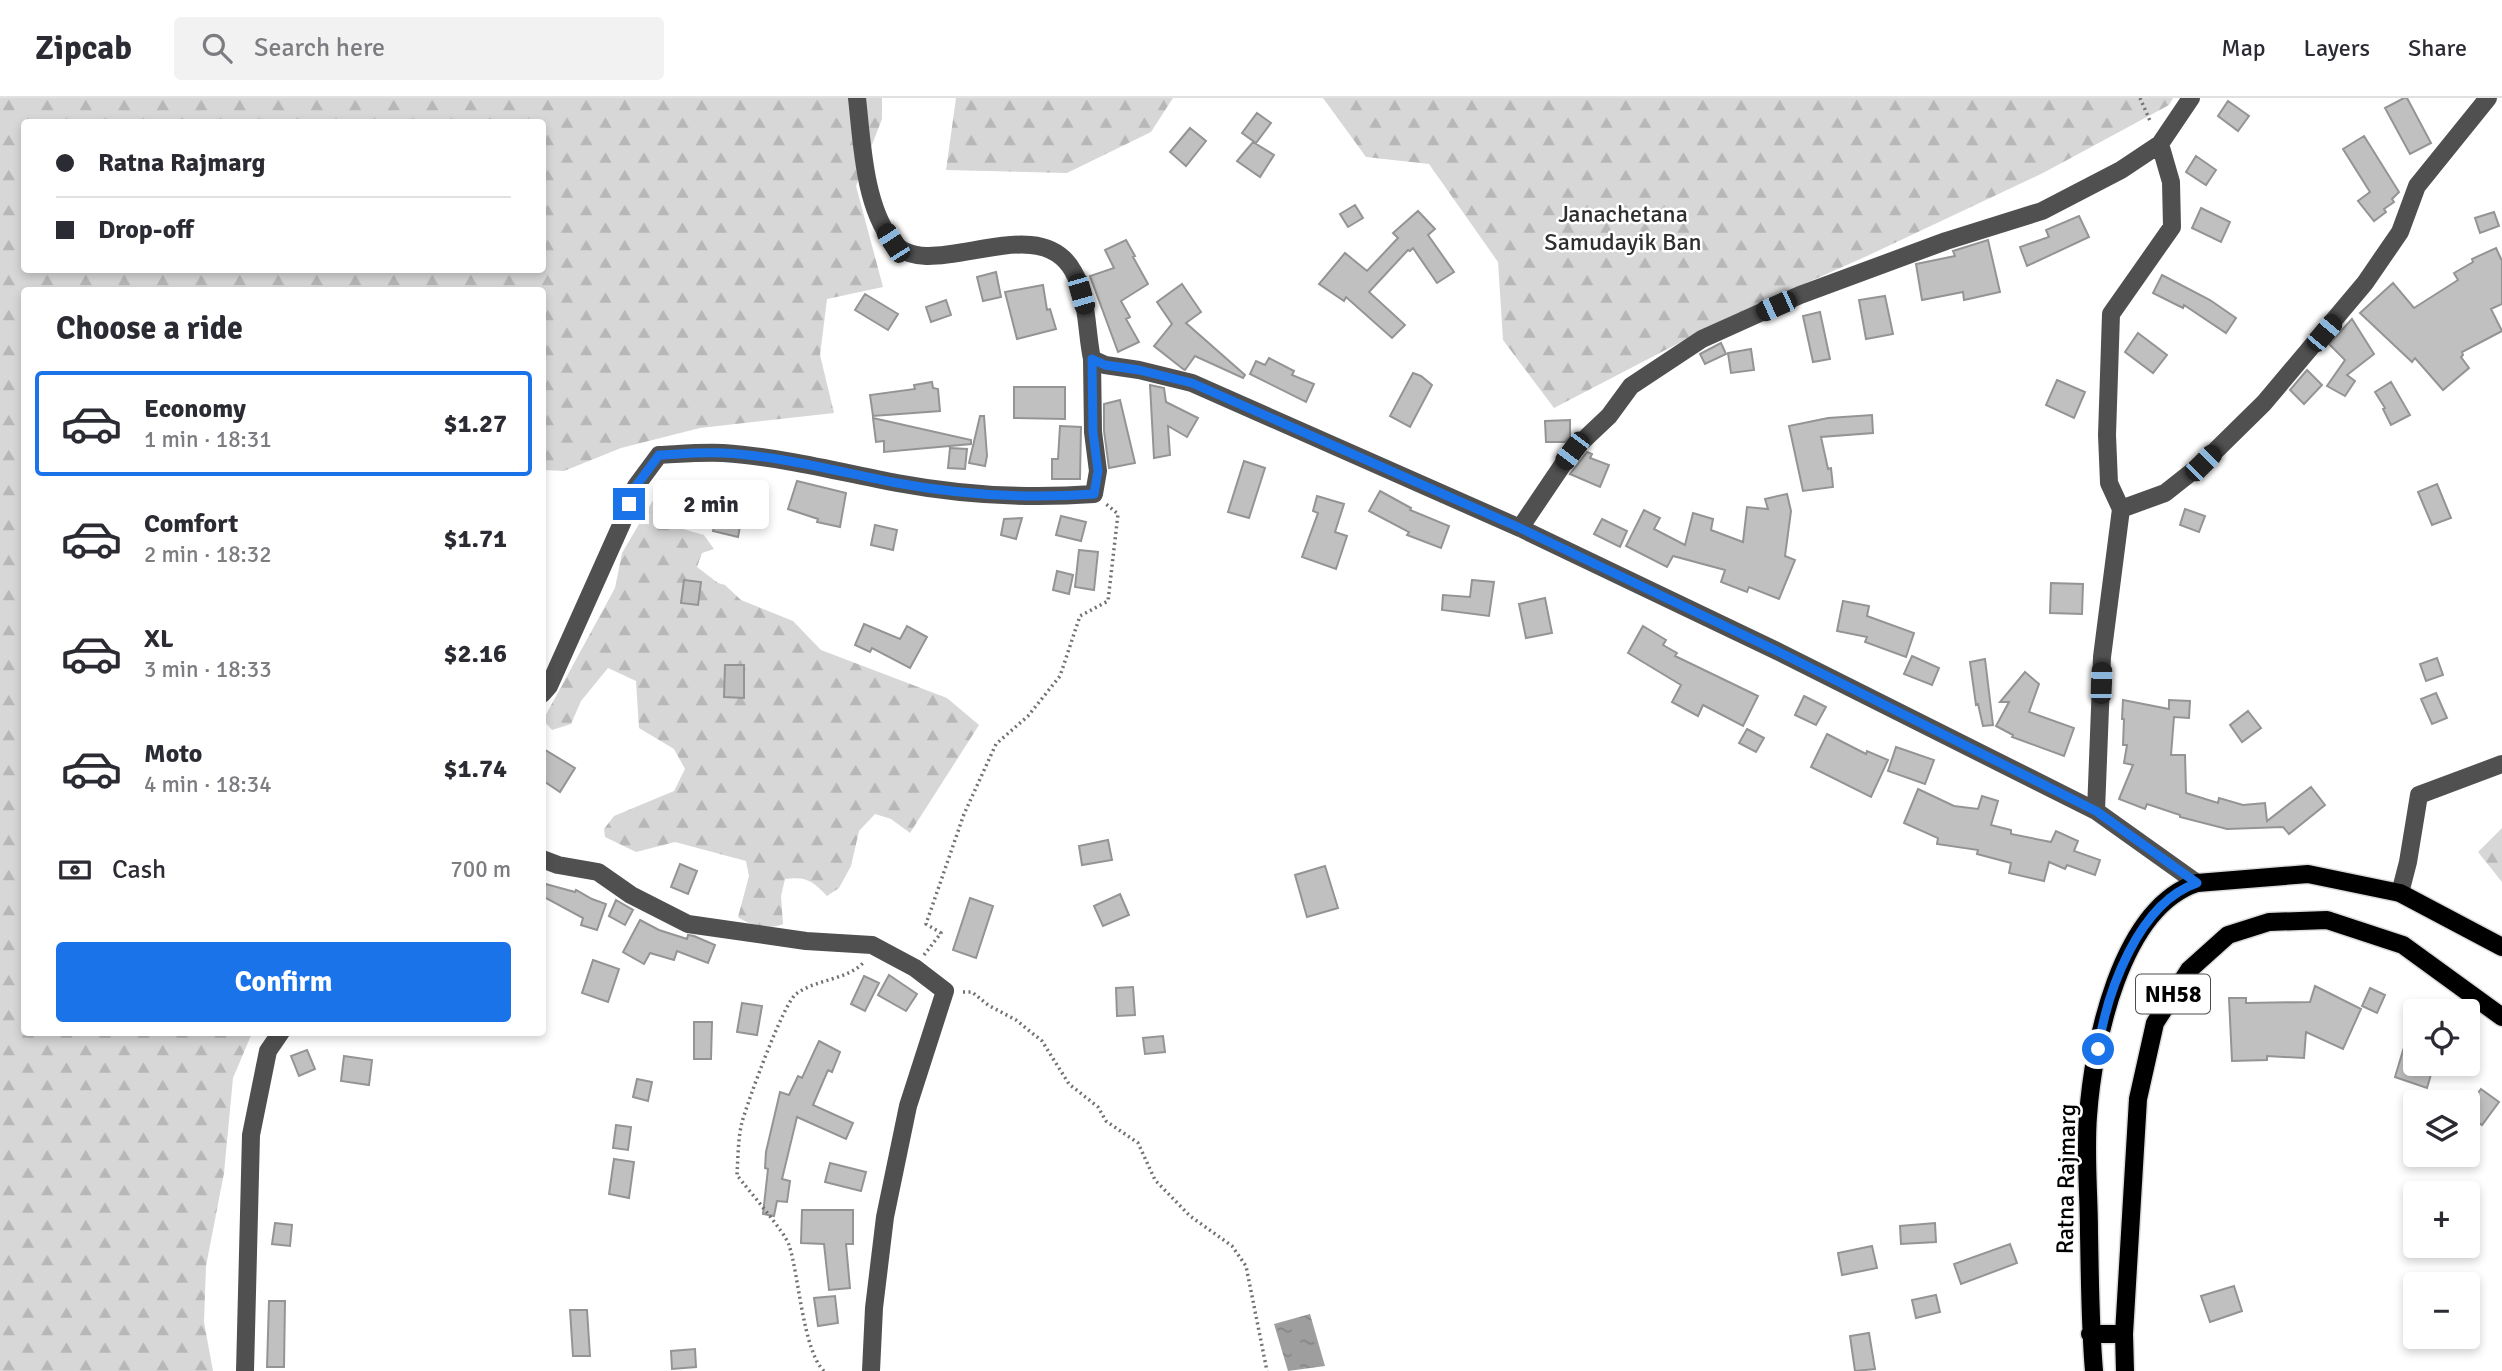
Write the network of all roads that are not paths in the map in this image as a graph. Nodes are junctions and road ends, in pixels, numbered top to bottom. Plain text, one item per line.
1 (857, 98) edge
2 (2191, 98) edge
3 (2488, 98) edge
4 (2160, 144) junction
5 (1092, 359) junction
6 (2121, 509) junction
7 (1520, 528) junction
8 (546, 689) edge
9 (2502, 764) edge
10 (2096, 811) junction
11 (546, 860) edge
12 (2197, 883) junction
13 (2400, 893) junction
14 (2502, 947) edge
15 (2502, 1017) edge
16 (278, 1036) edge
17 (2090, 1334) junction
18 (2124, 1334) junction
19 (245, 1371) edge
20 (871, 1371) edge
21 (2094, 1371) edge
22 (2124, 1371) edge

1 - 5 street
2 - 4 street
3 - 6 street
4 - 6 street
4 - 7 street
5 - 7 street
5 - 8 street
6 - 10 street
7 - 10 street
9 - 13 street
10 - 12 street
11 - 20 street
12 - 13 main road, Ratna Rajmarg / NH58
12 - 17 main road, Ratna Rajmarg / NH58
13 - 14 main road, Ratna Rajmarg / NH58
15 - 18 main road, NH58
16 - 19 street
17 - 18 main road
17 - 21 main road, Ratna Rajmarg / NH58
18 - 22 main road, NH58

